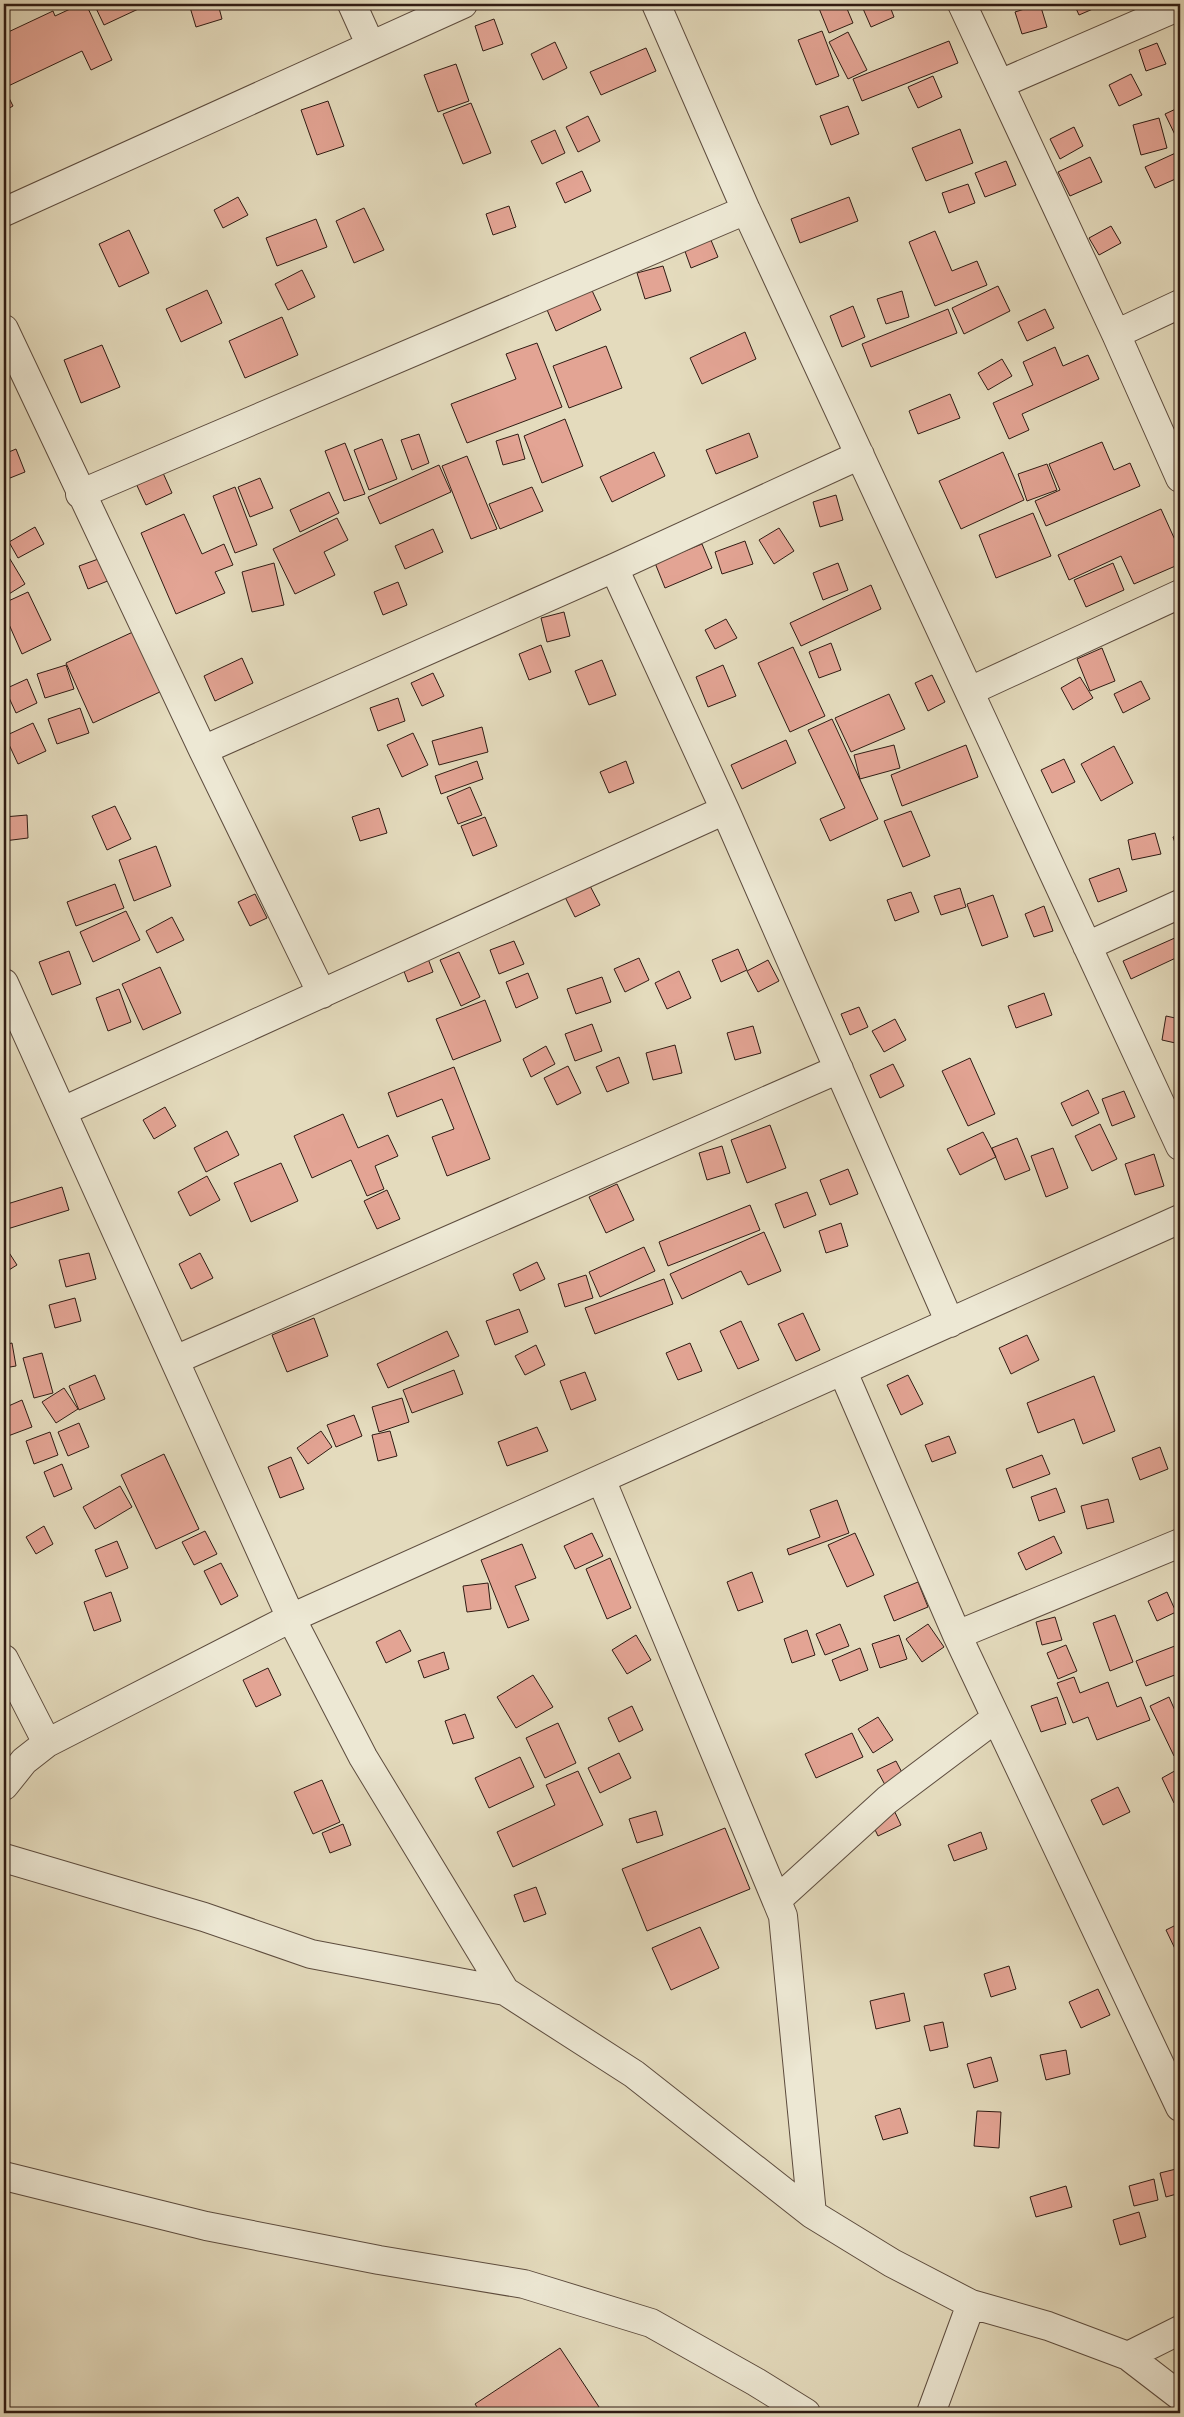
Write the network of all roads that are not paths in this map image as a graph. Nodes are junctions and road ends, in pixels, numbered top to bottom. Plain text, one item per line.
1 (352, 4) edge
2 (463, 4) edge
3 (656, 4) edge
4 (962, 4) edge
5 (1180, 6) edge
6 (370, 44) junction
7 (1000, 84) junction
8 (746, 210) junction
9 (4, 212) edge
10 (1180, 304) edge
11 (4, 329) edge
12 (1116, 334) junction
13 (860, 455) junction
14 (1180, 478) edge
15 (80, 494) junction
16 (614, 568) junction
17 (1180, 594) edge
18 (970, 691) junction
19 (203, 750) junction
20 (725, 810) junction
21 (1180, 904) edge
22 (1087, 946) junction
23 (4, 983) edge
24 (322, 994) junction
25 (839, 1070) junction
26 (63, 1111) junction
27 (1180, 1146) edge
28 (1180, 1218) edge
29 (950, 1323) junction
30 (175, 1360) junction
31 (843, 1372) junction
32 (601, 1479) junction
33 (1180, 1543) edge
34 (291, 1618) junction
35 (957, 1635) junction
36 (4, 1658) edge
37 (996, 1718) junction
38 (47, 1743) junction
39 (4, 1786) edge
40 (4, 1858) edge
41 (776, 1900) junction
42 (505, 1992) junction
43 (1180, 2107) edge
44 (4, 2176) edge
45 (812, 2214) junction
46 (971, 2304) junction
47 (1180, 2330) edge
48 (1128, 2356) junction
49 (1180, 2396) edge
50 (806, 2413) edge
51 (931, 2413) edge

1 - 6 street
2 - 6 street
3 - 8 street
4 - 7 street
5 - 7 street
6 - 9 street
7 - 12 street
8 - 13 street
8 - 15 street
10 - 12 street
11 - 15 street
12 - 14 street
13 - 16 street
13 - 18 street
15 - 19 street
16 - 19 street
16 - 20 street
17 - 18 street
18 - 22 street
19 - 24 street
20 - 24 street
20 - 25 street
21 - 22 street
22 - 27 street
23 - 26 street
24 - 26 street
25 - 29 street
25 - 30 street
26 - 30 street
28 - 29 street
29 - 31 street
30 - 34 street
31 - 32 street
31 - 35 street
32 - 34 street
32 - 41 street
33 - 35 street
34 - 38 street
34 - 42 street
35 - 37 street
36 - 38 street
37 - 41 street
37 - 43 street
38 - 39 street
40 - 42 street
41 - 45 street
42 - 45 street
44 - 50 street
45 - 46 street
46 - 48 street
46 - 51 street
47 - 48 street
48 - 49 street

